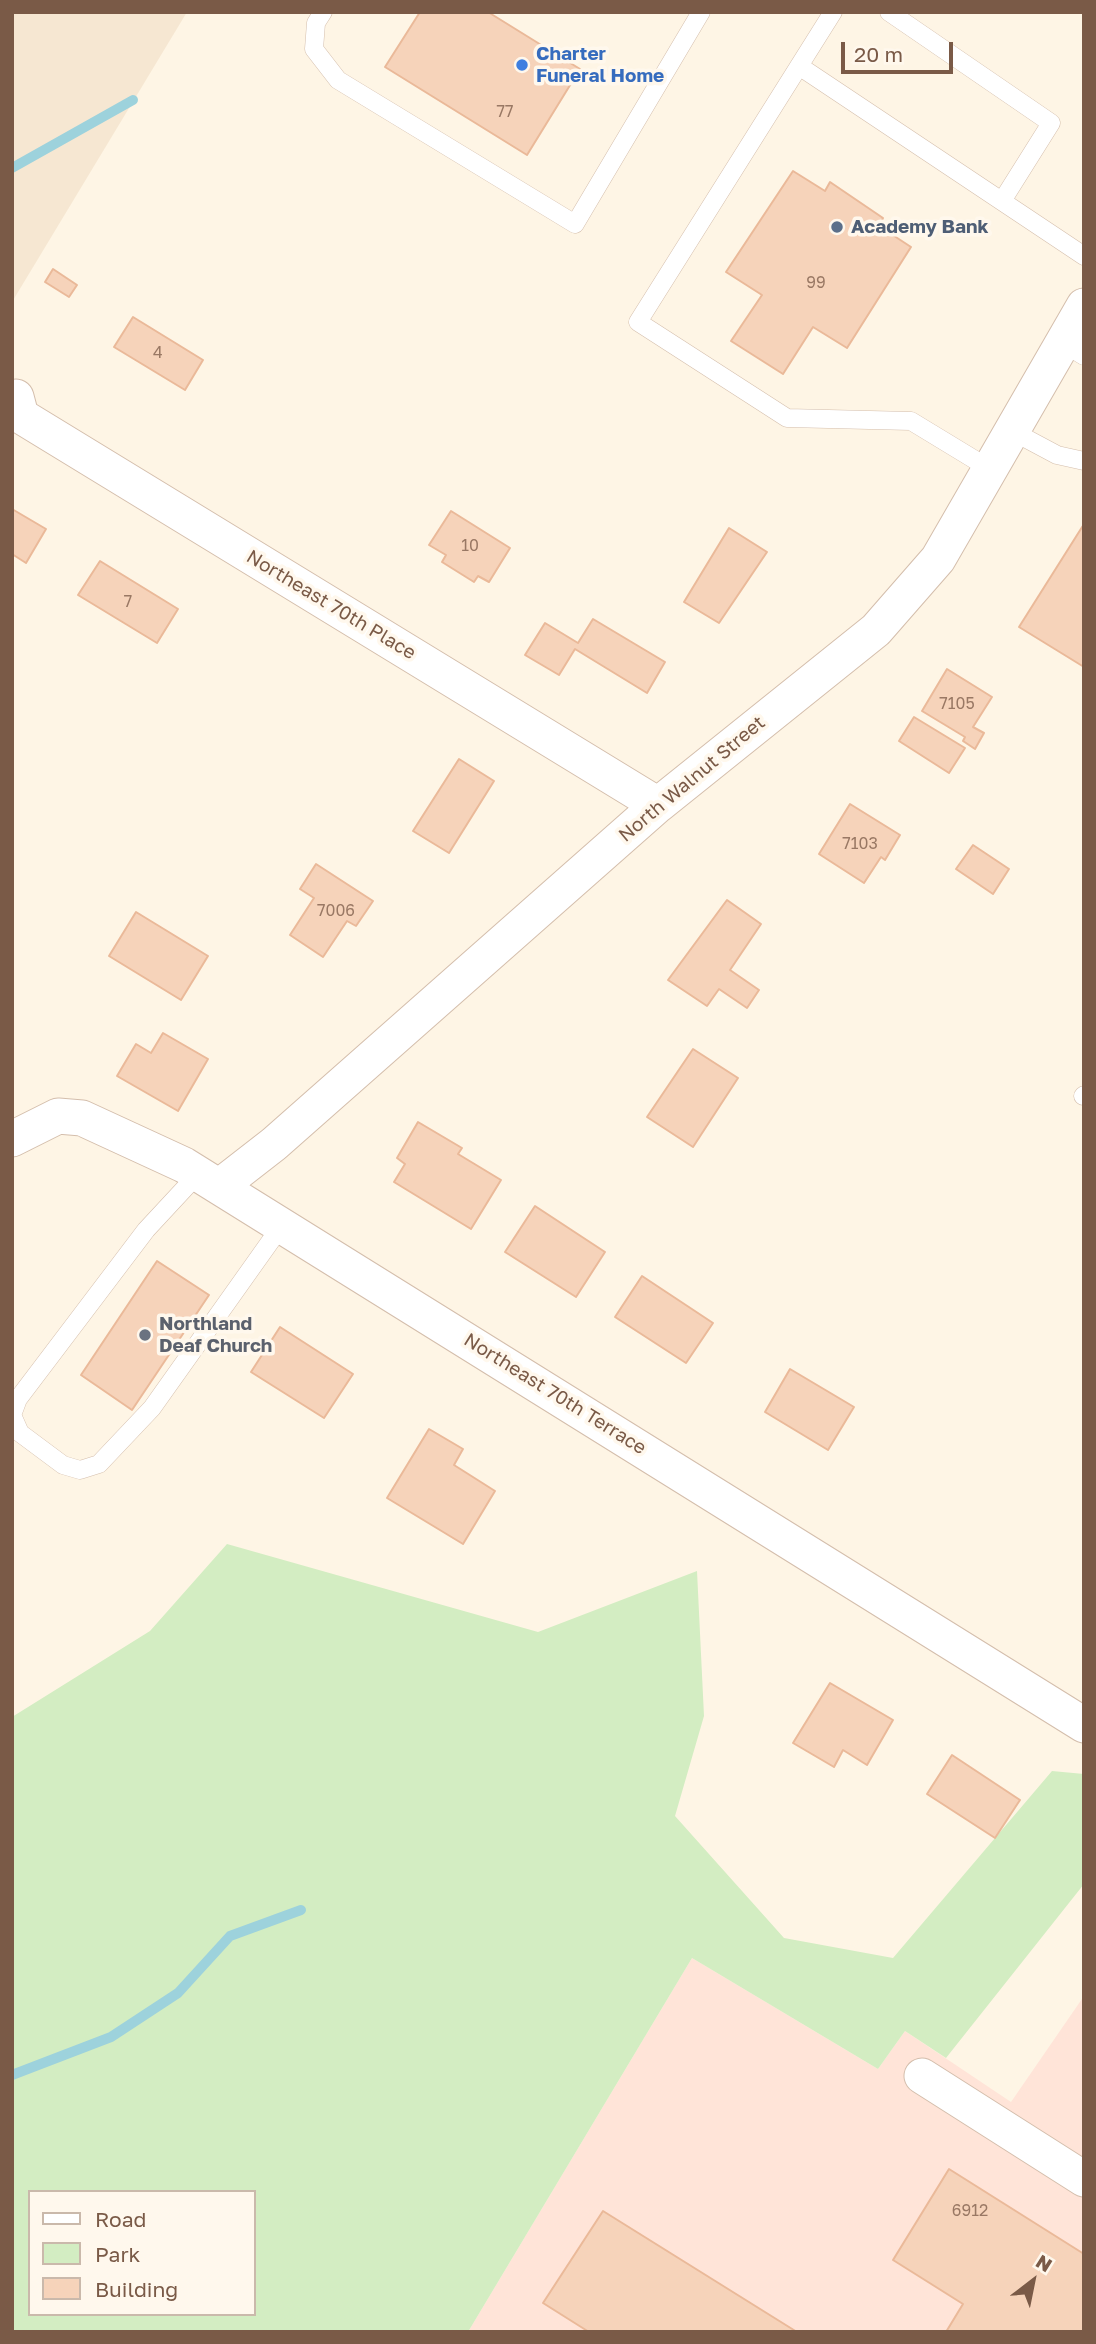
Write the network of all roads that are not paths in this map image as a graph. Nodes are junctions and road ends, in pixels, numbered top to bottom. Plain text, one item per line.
1 (323, 12) edge
2 (701, 12) edge
3 (833, 12) edge
4 (889, 12) edge
5 (799, 66) junction
6 (1002, 201) junction
7 (1084, 256) edge
8 (1084, 306) edge
9 (1073, 349) edge
10 (16, 397) dead end
11 (1012, 431) junction
12 (1084, 461) edge
13 (990, 469) junction
14 (658, 805) junction
15 (12, 1139) edge
16 (209, 1180) junction
17 (282, 1225) junction
18 (1084, 1725) edge
19 (922, 2076) dead end
20 (1084, 2179) edge

1 - 2 lane
3 - 5 lane
4 - 6 lane
5 - 6 lane
5 - 13 lane
6 - 7 lane
8 - 9 street, North Walnut Street
9 - 11 street, North Walnut Street
10 - 14 street, Northeast 70th Place
11 - 12 lane
11 - 13 street, North Walnut Street
13 - 14 street, North Walnut Street
14 - 16 street, North Walnut Street
15 - 16 street, Northeast 70th Terrace
16 - 17 street, Northeast 70th Terrace
16 - 17 lane
17 - 18 street, Northeast 70th Terrace
19 - 20 street

